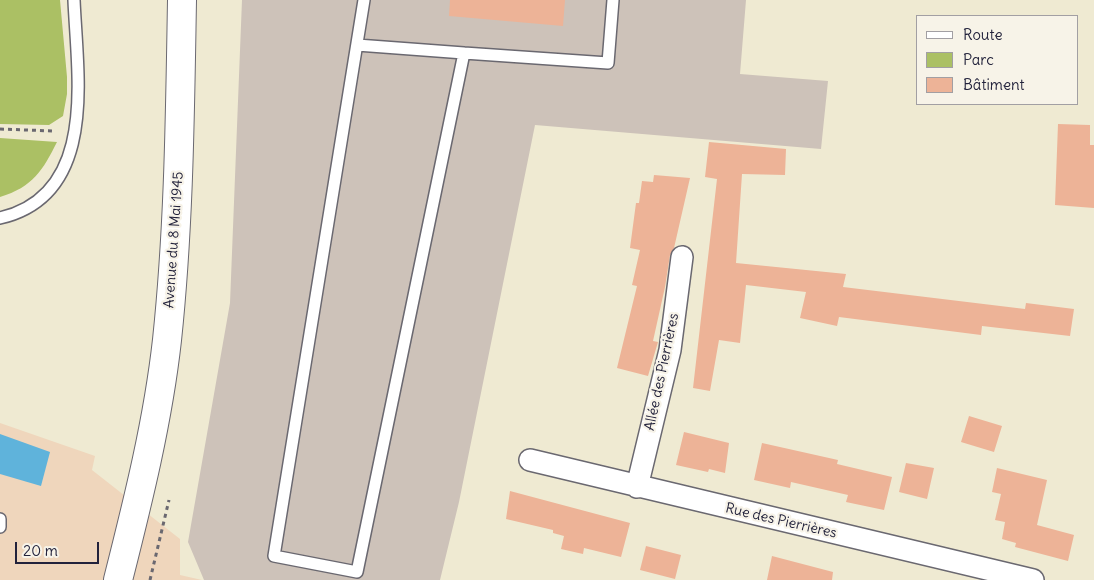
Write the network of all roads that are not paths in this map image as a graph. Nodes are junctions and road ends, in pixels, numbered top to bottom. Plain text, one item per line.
1 (74, 0) edge
2 (182, 0) edge
3 (364, 0) edge
4 (613, 0) edge
5 (357, 45) junction
6 (464, 53) junction
7 (0, 218) edge
8 (682, 257) dead end
9 (530, 460) dead end
10 (637, 487) junction
11 (0, 519) edge
12 (0, 527) edge
13 (118, 580) edge
14 (1033, 580) edge

1 - 7 lane
2 - 13 main road, Avenue du 8 Mai 1945
3 - 5 lane
4 - 6 lane
5 - 6 lane
5 - 6 lane
8 - 10 street, Allée des Pierrières
9 - 10 street, Rue des Pierrières
10 - 14 street, Rue des Pierrières
11 - 12 lane

